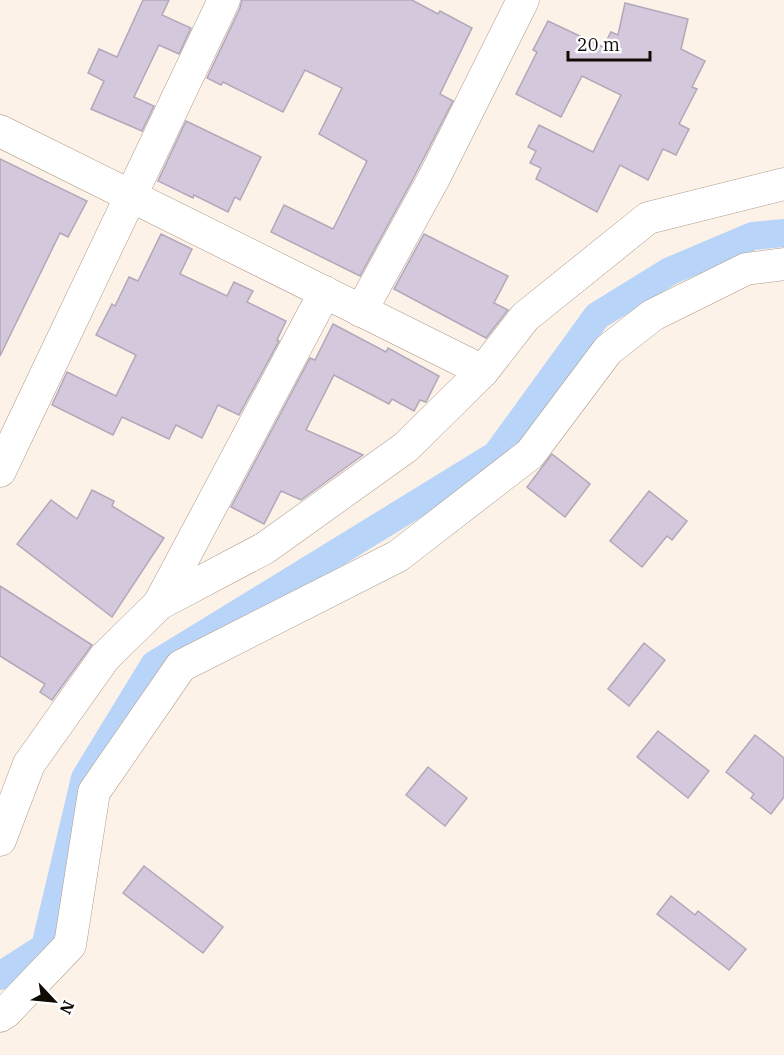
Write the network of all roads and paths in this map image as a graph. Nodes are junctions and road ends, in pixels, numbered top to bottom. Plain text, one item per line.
1 (224, 0) edge
2 (524, 0) edge
3 (0, 131) edge
4 (784, 184) edge
5 (131, 196) junction
6 (784, 264) edge
7 (325, 292) junction
8 (361, 311) junction
9 (483, 370) junction
10 (0, 471) edge
11 (159, 604) junction
12 (0, 840) edge
13 (0, 1016) edge

1 - 5 street
2 - 8 street
3 - 5 street
4 - 9 street
5 - 7 street
5 - 10 street
6 - 13 street
7 - 8 street
7 - 11 street
8 - 9 street
9 - 11 street
11 - 12 street

